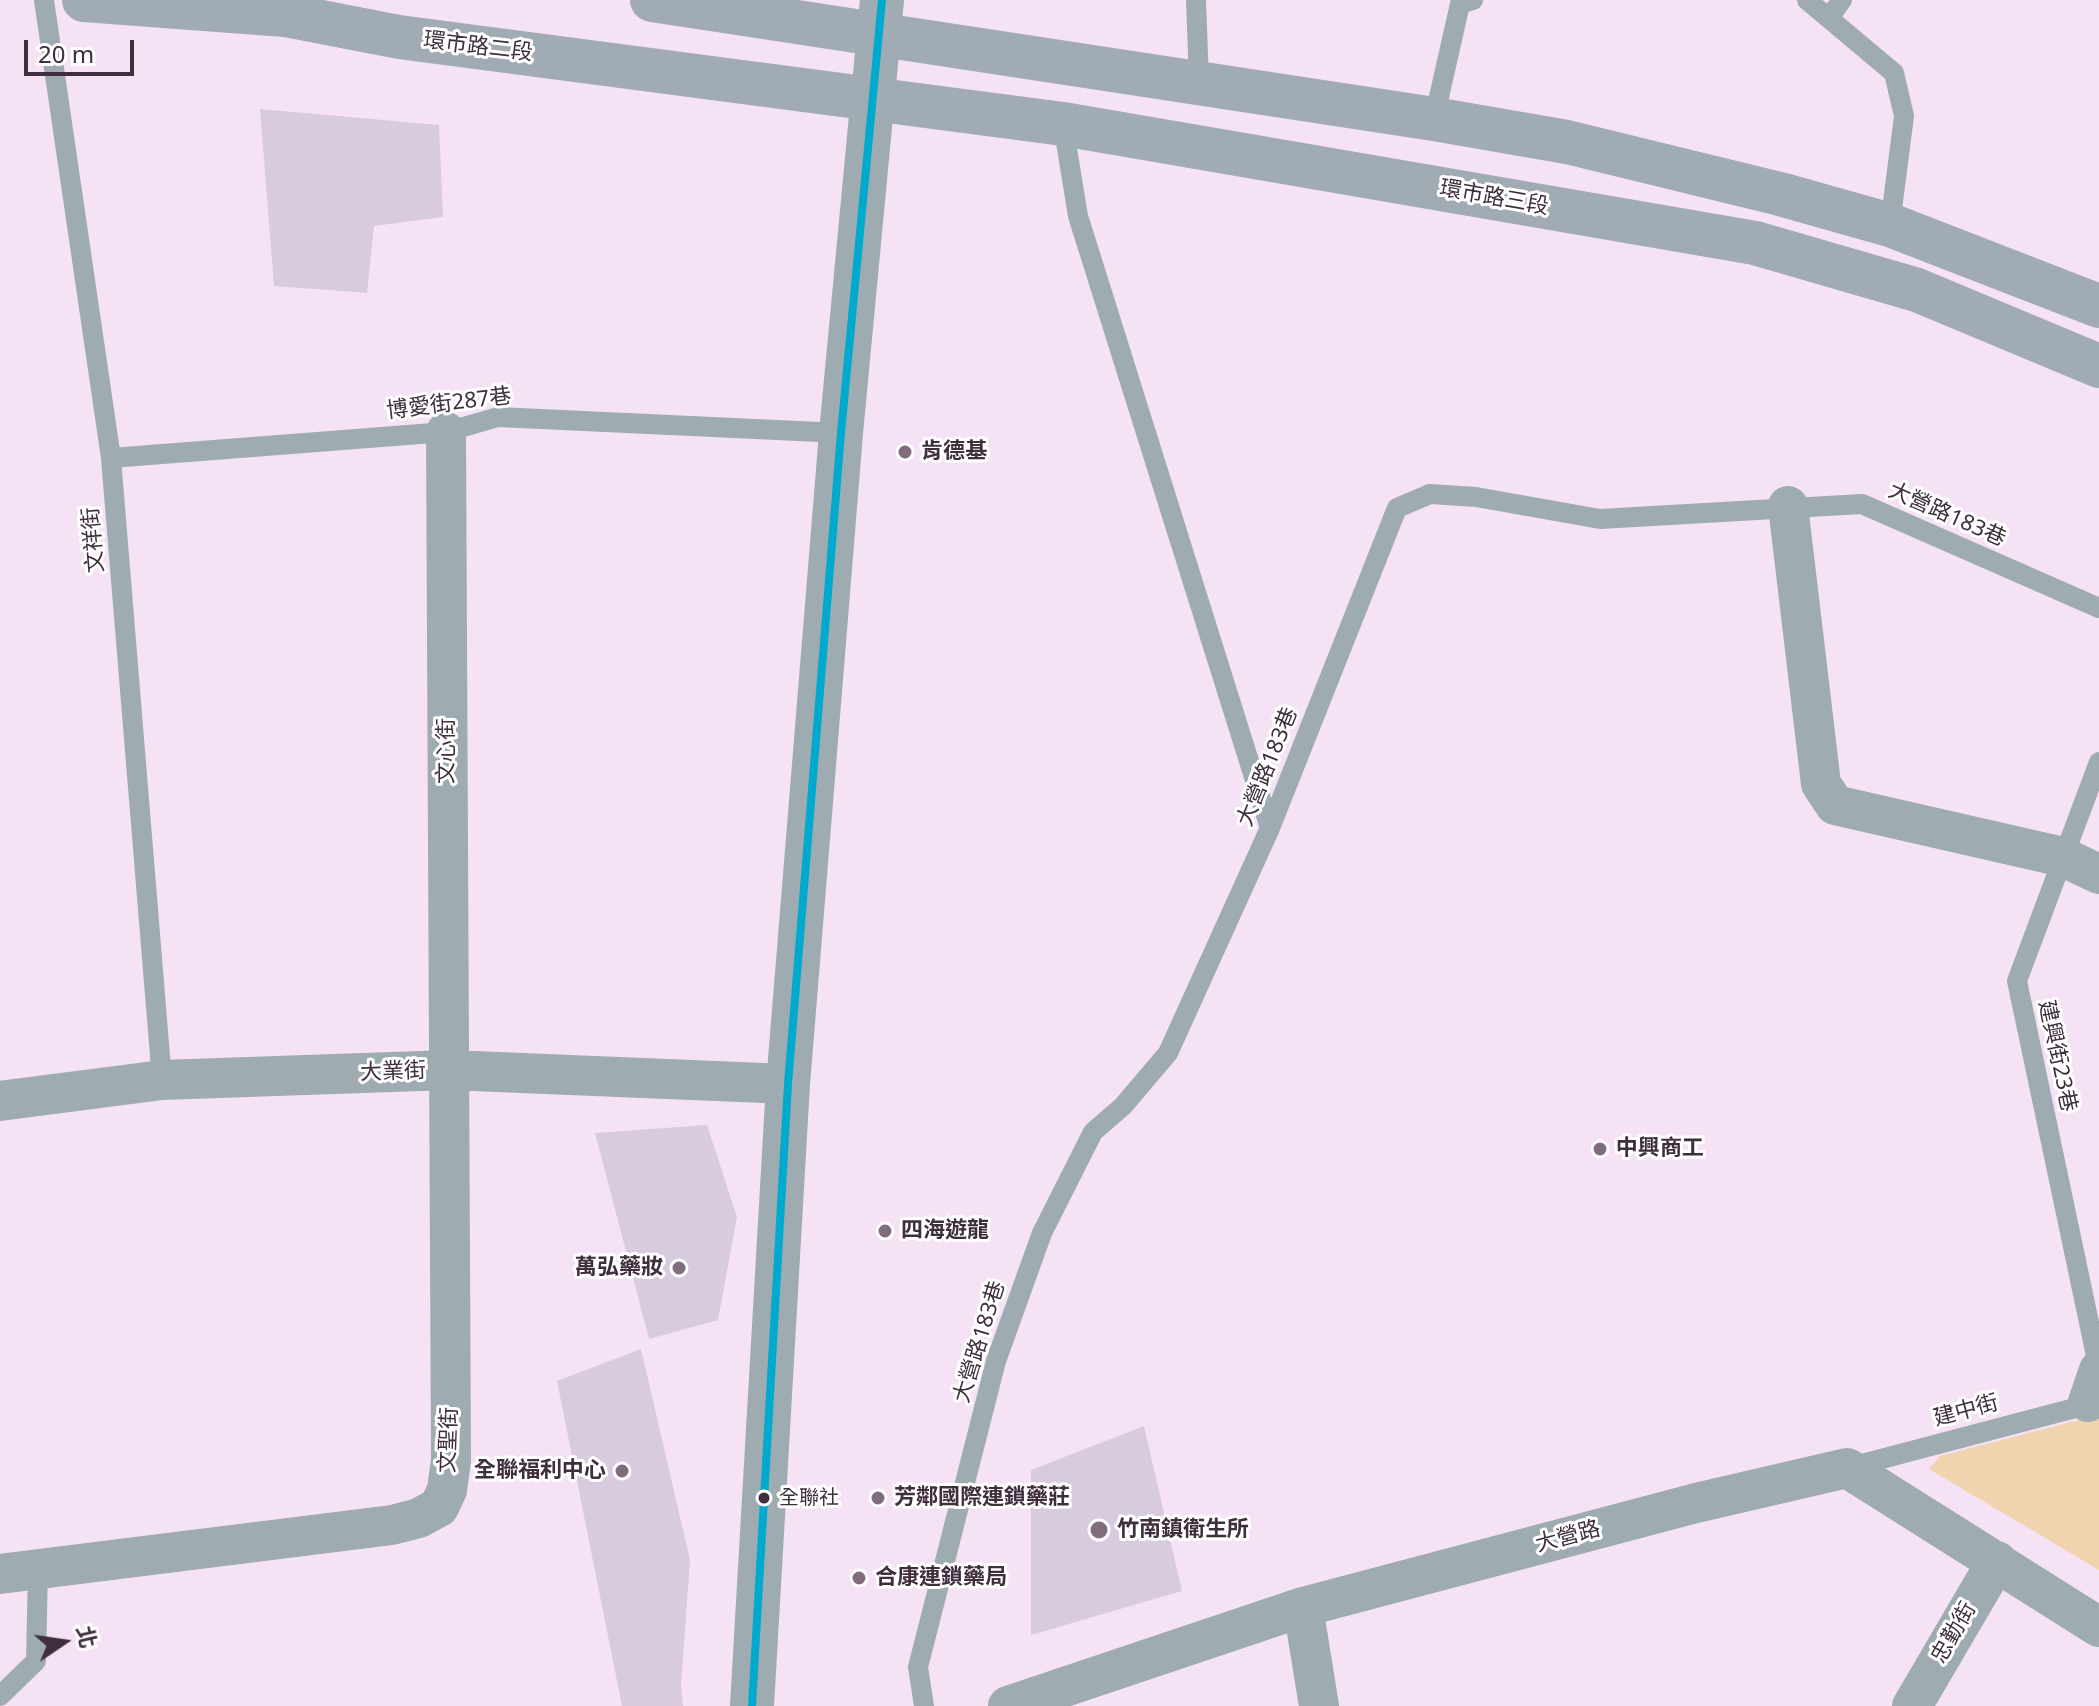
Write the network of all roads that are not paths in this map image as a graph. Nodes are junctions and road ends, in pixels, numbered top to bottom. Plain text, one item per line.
1 (44, 0) edge
2 (84, 0) edge
3 (652, 0) edge
4 (1196, 0) edge
5 (1473, 0) edge
6 (1807, 0) edge
7 (1842, 0) edge
8 (881, 17) edge
9 (1829, 18) junction
10 (1199, 83) junction
11 (871, 97) junction
12 (1434, 119) junction
13 (1063, 124) junction
14 (1890, 225) junction
15 (2099, 306) edge
16 (2099, 366) edge
17 (446, 432) junction
18 (841, 433) junction
19 (111, 458) junction
20 (1788, 506) junction
21 (2099, 608) edge
22 (2099, 762) edge
23 (1270, 828) junction
24 (2063, 857) junction
25 (2099, 874) edge
26 (449, 1070) junction
27 (162, 1080) junction
28 (788, 1084) junction
29 (0, 1101) edge
30 (2096, 1386) edge
31 (1847, 1468) junction
32 (1997, 1561) junction
33 (19, 1571) edge
34 (1303, 1607) junction
35 (2099, 1627) edge
36 (0, 1696) edge
37 (1063, 1698) edge
38 (752, 1706) edge
39 (924, 1706) edge
40 (1008, 1706) edge
41 (1319, 1706) edge
42 (1912, 1706) edge

1 - 19 lane, 文祥街
2 - 11 main road, 環市路二段
3 - 8 main road
4 - 10 lane
5 - 12 lane
6 - 9 lane
7 - 9 lane
8 - 10 main road
8 - 11 street
9 - 14 lane
10 - 12 main road
11 - 13 main road, 環市路三段
11 - 18 street
12 - 14 main road
13 - 16 main road, 環市路三段
13 - 23 lane
14 - 15 main road
17 - 18 lane, 博愛街287巷
17 - 19 lane, 博愛街287巷
17 - 26 street, 文心街
18 - 28 street
19 - 27 lane, 文祥街
20 - 21 lane, 大營路183巷
20 - 23 lane, 大營路183巷
20 - 24 street
22 - 24 lane, 建興街23巷
23 - 39 lane, 大營路183巷
24 - 25 street
24 - 30 lane, 建興街23巷
26 - 27 street, 大業街
26 - 28 street, 大業街
26 - 33 street, 文聖街
27 - 29 street, 大業街
28 - 38 street
30 - 31 lane, 建中街
31 - 32 street
31 - 34 street, 大營路
32 - 35 street
32 - 42 street, 忠勤街
33 - 36 lane
34 - 37 street, 大營路
34 - 41 street
37 - 40 street, 大營路

